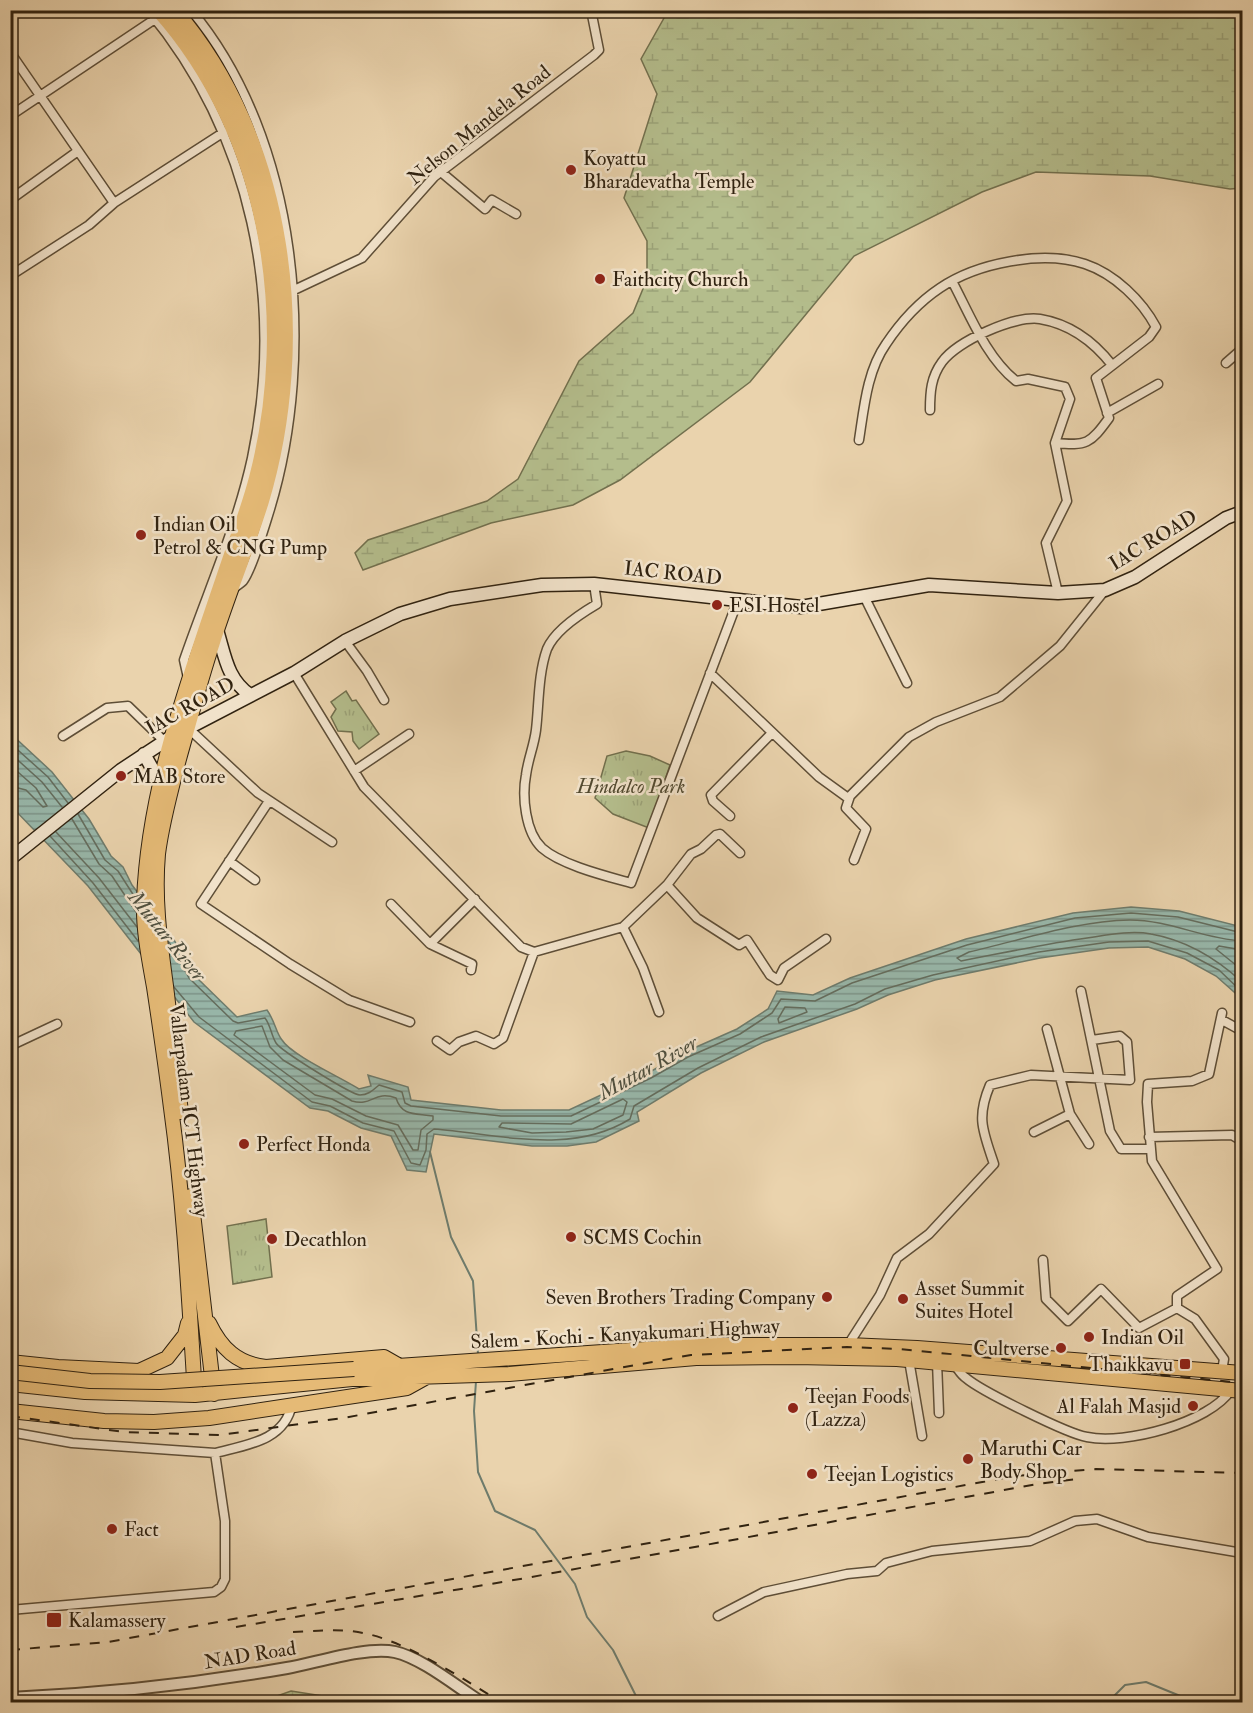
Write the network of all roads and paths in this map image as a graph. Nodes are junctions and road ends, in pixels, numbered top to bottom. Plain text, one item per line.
1 (148, 10) edge
2 (175, 10) edge
3 (191, 10) edge
4 (591, 10) edge
5 (157, 15) edge
6 (10, 52) edge
7 (41, 97) junction
8 (10, 116) edge
9 (224, 132) junction
10 (78, 151) junction
11 (441, 172) junction
12 (10, 200) edge
13 (114, 203) junction
14 (516, 214) dead end
15 (10, 276) edge
16 (952, 281) junction
17 (292, 291) junction
18 (981, 336) junction
19 (1242, 349) edge
20 (1226, 363) dead end
21 (1112, 365) junction
22 (1158, 384) dead end
23 (930, 410) dead end
24 (1107, 413) junction
25 (859, 440) dead end
26 (1055, 443) junction
27 (1242, 512) edge
28 (594, 584) junction
29 (231, 590) junction
30 (1105, 590) junction
31 (1058, 593) junction
32 (865, 598) junction
33 (738, 600) junction
34 (217, 630) junction
35 (345, 641) junction
36 (294, 673) junction
37 (710, 673) junction
38 (189, 682) junction
39 (907, 683) dead end
40 (250, 695) junction
41 (384, 700) dead end
42 (188, 728) junction
43 (772, 733) junction
44 (409, 734) dead end
45 (63, 736) dead end
46 (168, 739) junction
47 (144, 754) junction
48 (354, 771) junction
49 (161, 784) junction
50 (848, 798) junction
51 (269, 801) junction
52 (730, 816) dead end
53 (332, 842) dead end
54 (153, 851) junction
55 (740, 853) dead end
56 (12, 859) edge
57 (854, 860) dead end
58 (229, 861) junction
59 (255, 880) dead end
60 (667, 885) junction
61 (475, 899) junction
62 (391, 904) dead end
63 (623, 927) junction
64 (826, 939) dead end
65 (430, 944) junction
66 (534, 952) junction
67 (471, 970) dead end
68 (1081, 991) dead end
69 (659, 1011) dead end
70 (410, 1022) dead end
71 (57, 1024) dead end
72 (1047, 1029) dead end
73 (1242, 1031) edge
74 (1092, 1040) junction
75 (437, 1041) dead end
76 (10, 1046) edge
77 (169, 1055) junction
78 (1062, 1077) junction
79 (1098, 1078) junction
80 (1070, 1114) junction
81 (1034, 1132) dead end
82 (1149, 1137) junction
83 (1242, 1141) edge
84 (1089, 1144) dead end
85 (1150, 1149) junction
86 (1043, 1260) dead end
87 (1177, 1308) junction
88 (205, 1316) junction
89 (190, 1317) junction
90 (848, 1345) junction
91 (909, 1360) junction
92 (10, 1362) edge
93 (937, 1362) junction
94 (954, 1364) junction
95 (399, 1365) junction
96 (1203, 1370) junction
97 (1222, 1371) junction
98 (10, 1372) edge
99 (1242, 1373) edge
100 (427, 1377) junction
101 (10, 1384) edge
102 (1200, 1388) junction
103 (1237, 1391) edge
104 (214, 1394) junction
105 (195, 1395) junction
106 (292, 1404) junction
107 (10, 1411) edge
108 (939, 1413) dead end
109 (10, 1432) edge
110 (922, 1436) dead end
111 (215, 1453) junction
112 (1242, 1553) edge
113 (10, 1610) edge
114 (718, 1616) dead end
115 (10, 1698) edge
116 (481, 1702) edge

1 - 5 street
2 - 29 highway, Vallarpadam ICT Highway
3 - 17 street
4 - 11 street, Nelson Mandela Road
5 - 7 street
5 - 9 street
5 - 38 highway, Vallarpadam ICT Highway
6 - 7 street
7 - 8 street
7 - 10 street
9 - 13 street
9 - 38 street
10 - 12 street
10 - 13 street
11 - 14 street
11 - 17 street, Nelson Mandela Road
13 - 15 street
16 - 18 street
16 - 21 street
16 - 25 street
17 - 29 street
18 - 21 street
18 - 23 street
18 - 26 street
19 - 20 street
21 - 24 street
22 - 24 street
24 - 26 street
26 - 31 street
27 - 30 main road, IAC ROAD
28 - 33 main road, IAC ROAD
28 - 35 main road, IAC ROAD
28 - 37 street
29 - 34 highway, Vallarpadam ICT Highway
30 - 31 main road, IAC ROAD
30 - 50 street
31 - 32 main road, IAC ROAD
32 - 33 main road, IAC ROAD
32 - 39 street
33 - 37 street
34 - 40 main road
34 - 42 highway, Vallarpadam ICT Highway
35 - 36 main road, IAC ROAD
35 - 41 street
36 - 40 main road, IAC ROAD
36 - 48 street
37 - 43 street
38 - 46 highway, Vallarpadam ICT Highway
40 - 42 main road, IAC ROAD
42 - 46 main road, IAC ROAD
42 - 51 street
42 - 54 highway, Vallarpadam ICT Highway
43 - 50 street
43 - 52 street
44 - 48 street
45 - 46 street
46 - 47 main road, IAC ROAD
46 - 49 highway, Vallarpadam ICT Highway
47 - 49 main road
47 - 56 main road, IAC ROAD
48 - 61 street
49 - 54 highway, Vallarpadam ICT Highway
50 - 57 street
51 - 53 street
51 - 58 street
54 - 77 highway, Vallarpadam ICT Highway
55 - 60 street
58 - 59 street
58 - 70 street
60 - 63 street
60 - 64 street
61 - 65 street
61 - 66 street
62 - 65 street
63 - 66 street
63 - 69 street
65 - 67 street
66 - 75 street
68 - 74 street
71 - 76 street
72 - 78 street
73 - 82 street
74 - 79 street
74 - 79 street
77 - 88 highway, Vallarpadam ICT Highway
77 - 89 highway, Vallarpadam ICT Highway
78 - 79 street
78 - 80 street
78 - 90 street
79 - 85 street
80 - 81 street
80 - 84 street
82 - 83 street
82 - 85 street
85 - 87 street
86 - 87 street
87 - 97 street
88 - 95 highway
88 - 104 highway, Vallarpadam ICT Highway
89 - 92 highway
89 - 105 highway, Vallarpadam ICT Highway
90 - 95 highway, Salem - Kochi - Kanyakumari Highway
90 - 96 highway, Salem - Kochi - Kanyakumari Highway
91 - 93 highway, Salem - Kochi - Kanyakumari Highway
91 - 100 highway, Salem - Kochi - Kanyakumari Highway
91 - 110 street
93 - 94 highway, Salem - Kochi - Kanyakumari Highway
93 - 108 street
94 - 102 highway, Salem - Kochi - Kanyakumari Highway
94 - 103 street
95 - 98 highway, Salem - Kochi - Kanyakumari Highway, bridge
96 - 97 highway, Salem - Kochi - Kanyakumari Highway
96 - 102 highway
97 - 99 highway, Salem - Kochi - Kanyakumari Highway
100 - 104 highway, Salem - Kochi - Kanyakumari Highway
100 - 106 highway
101 - 105 highway, Salem - Kochi - Kanyakumari Highway
102 - 103 highway, Salem - Kochi - Kanyakumari Highway
104 - 105 highway, Salem - Kochi - Kanyakumari Highway
106 - 107 highway
106 - 111 street
109 - 111 street
111 - 113 street
112 - 114 street
115 - 116 street, NAD Road

